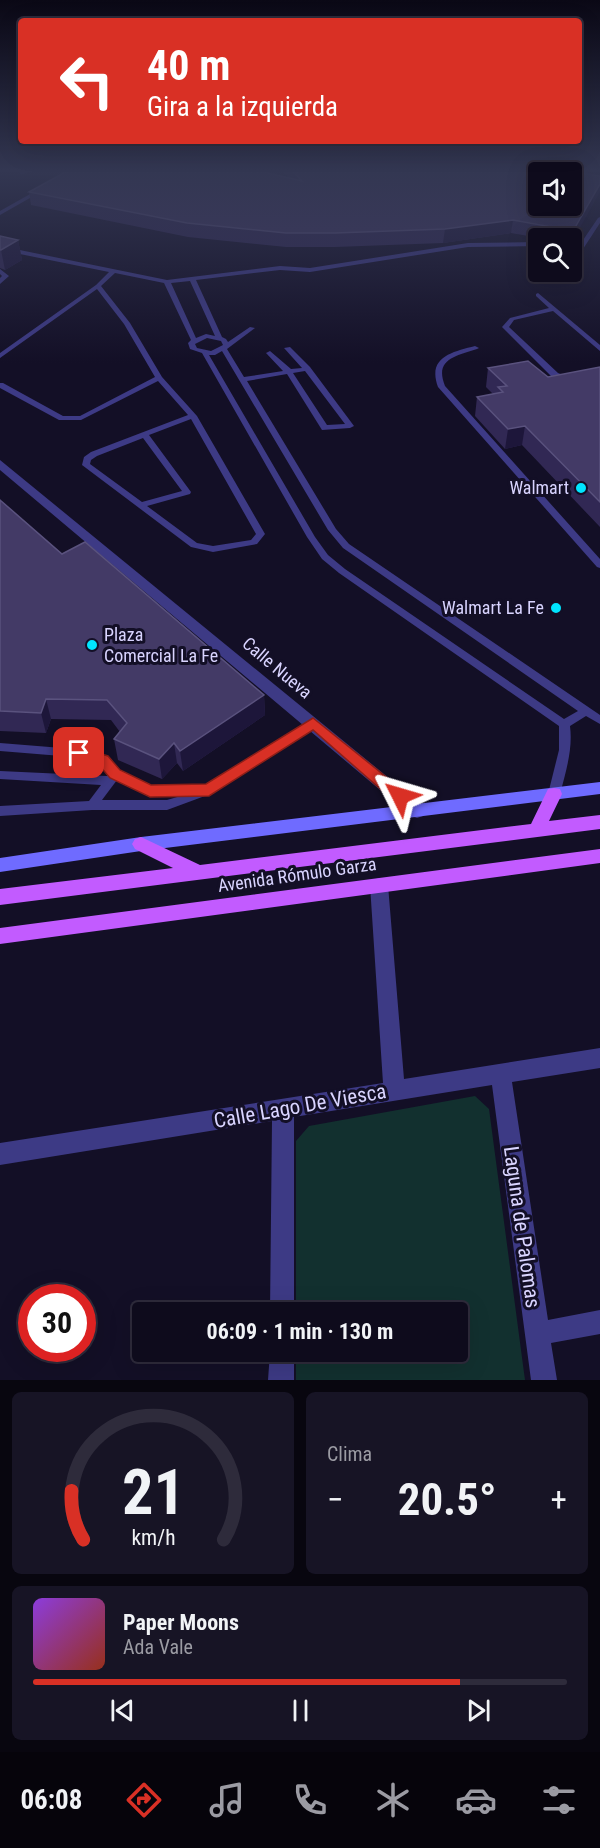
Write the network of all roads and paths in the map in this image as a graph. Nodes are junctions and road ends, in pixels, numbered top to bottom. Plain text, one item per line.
1 (528, 244) edge
2 (0, 248) edge
3 (0, 271) edge
4 (114, 271) junction
5 (192, 279) junction
6 (0, 282) edge
7 (167, 282) junction
8 (98, 286) junction
9 (538, 295) dead end
10 (554, 309) junction
11 (252, 328) dead end
12 (219, 337) junction
13 (194, 340) junction
14 (225, 347) junction
15 (288, 348) dead end
16 (475, 348) dead end
17 (600, 349) edge
18 (205, 353) junction
19 (270, 353) dead end
20 (0, 356) edge
21 (235, 367) junction
22 (307, 369) junction
23 (217, 370) junction
24 (289, 372) junction
25 (159, 378) junction
26 (243, 379) junction
27 (576, 380) edge
28 (0, 385) edge
29 (193, 416) junction
30 (145, 435) junction
31 (0, 464) edge
32 (141, 505) junction
33 (358, 557) junction
34 (332, 563) junction
35 (600, 565) edge
36 (586, 711) junction
37 (600, 720) edge
38 (313, 723) junction
39 (564, 724) junction
40 (0, 747) edge
41 (0, 775) edge
42 (112, 778) junction
43 (600, 788) edge
44 (209, 790) junction
45 (554, 794) junction
46 (92, 805) junction
47 (0, 811) edge
48 (417, 811) junction
49 (600, 822) edge
50 (537, 830) junction
51 (141, 844) junction
52 (600, 856) edge
53 (0, 865) edge
54 (196, 870) junction
55 (379, 885) junction
56 (0, 897) edge
57 (0, 936) edge
58 (600, 1058) edge
59 (501, 1075) junction
60 (394, 1090) junction
61 (283, 1110) junction
62 (0, 1154) edge
63 (282, 1302) edge
64 (600, 1322) edge
65 (537, 1334) junction
66 (281, 1362) edge
67 (278, 1379) edge
68 (544, 1380) edge

1 - 5 lane
2 - 4 lane
3 - 6 lane
4 - 7 lane
4 - 8 lane
5 - 7 lane
5 - 12 lane
7 - 13 lane
8 - 20 lane
8 - 25 lane
9 - 10 lane
10 - 17 lane
10 - 27 lane
11 - 14 lane
12 - 13 lane
12 - 14 lane
13 - 18 lane
14 - 18 lane
14 - 21 lane
15 - 22 lane
16 - 35 lane
18 - 23 lane
19 - 24 lane
21 - 23 lane
21 - 26 lane
22 - 24 lane
22 - 24 lane
23 - 34 lane
24 - 26 lane
25 - 28 lane
25 - 29 lane
26 - 33 lane
29 - 30 lane
29 - 32 lane
30 - 32 lane
30 - 32 lane
31 - 38 street, Calle Nueva
33 - 34 lane
33 - 36 lane
34 - 39 lane
36 - 37 lane
36 - 39 lane
38 - 44 lane
38 - 48 street, Calle Nueva
39 - 45 lane
40 - 42 lane
41 - 42 lane
42 - 44 lane
42 - 46 lane
43 - 45 street
44 - 46 lane
45 - 48 street
45 - 50 main road
46 - 47 lane
48 - 51 street
49 - 50 main road, Avenida Rómulo Garza
50 - 54 main road, Avenida Rómulo Garza
51 - 53 street
51 - 54 main road
52 - 55 main road, Avenida Rómulo Garza
54 - 56 main road, Avenida Rómulo Garza
55 - 57 main road, Avenida Rómulo Garza
55 - 60 street
58 - 59 street, Calle Lago De Viesca
59 - 60 street, Calle Lago De Viesca
59 - 65 street, Laguna de Palomas
60 - 61 street, Calle Lago De Viesca
61 - 62 street, Calle Lago De Viesca
61 - 63 street
64 - 65 street
65 - 68 street, Laguna de Palomas
66 - 67 street

